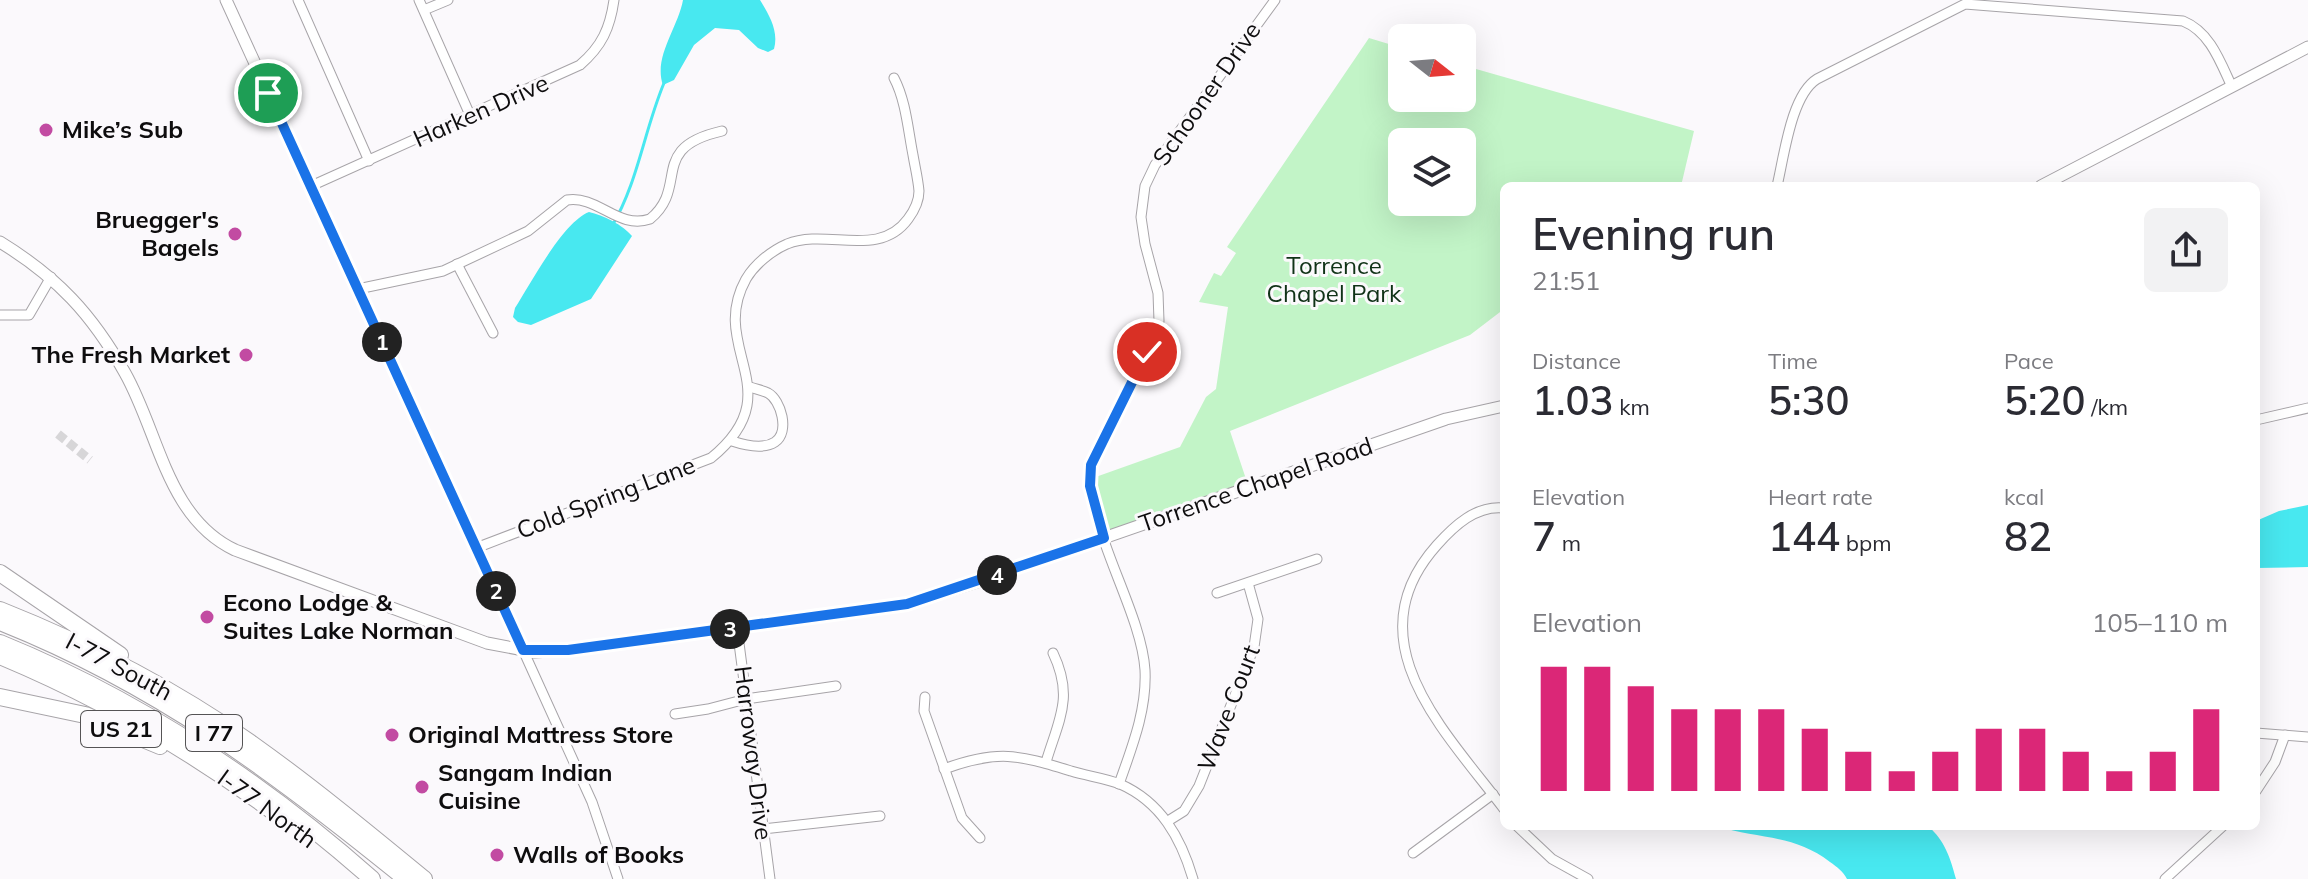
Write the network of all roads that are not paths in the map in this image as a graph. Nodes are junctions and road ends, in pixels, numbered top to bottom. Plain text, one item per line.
1 (226, 0) edge
2 (298, 0) edge
3 (448, 0) edge
4 (614, 0) edge
5 (1275, 0) edge
6 (422, 5) edge
7 (2308, 47) edge
8 (894, 78) dead end
9 (2232, 87) junction
10 (470, 115) junction
11 (722, 131) dead end
12 (369, 161) junction
13 (1778, 182) edge
14 (2049, 182) edge
15 (311, 186) junction
16 (0, 242) edge
17 (457, 264) junction
18 (51, 277) junction
19 (358, 289) junction
20 (0, 315) edge
21 (493, 333) dead end
22 (750, 387) junction
23 (1500, 407) edge
24 (2308, 408) edge
25 (2260, 419) edge
26 (732, 441) junction
27 (1500, 509) edge
28 (1104, 538) junction
29 (476, 548) junction
30 (1317, 559) dead end
31 (0, 573) edge
32 (1248, 583) junction
33 (1217, 593) dead end
34 (0, 610) edge
35 (0, 622) edge
36 (737, 628) junction
37 (0, 643) edge
38 (523, 650) junction
39 (1053, 653) dead end
40 (0, 656) edge
41 (836, 686) dead end
42 (0, 697) edge
43 (925, 697) dead end
44 (746, 699) junction
45 (194, 706) junction
46 (675, 714) dead end
47 (2260, 733) edge
48 (2285, 735) junction
49 (2308, 737) edge
50 (1046, 762) junction
51 (944, 769) junction
52 (219, 774) junction
53 (1119, 784) junction
54 (2260, 785) edge
55 (1493, 794) junction
56 (1500, 804) edge
57 (880, 816) dead end
58 (1168, 821) junction
59 (763, 829) junction
60 (1521, 830) edge
61 (2219, 830) edge
62 (980, 838) dead end
63 (1413, 853) dead end
64 (1568, 869) junction
65 (362, 879) edge
66 (372, 879) edge
67 (406, 879) edge
68 (424, 879) edge
69 (618, 879) edge
70 (770, 879) edge
71 (1193, 879) edge
72 (1563, 879) edge
73 (1588, 879) edge
74 (2165, 879) edge

1 - 15 street
2 - 12 street
3 - 6 street
4 - 10 street, Harken Drive
5 - 28 street, Schooner Drive
6 - 10 street
7 - 9 street
8 - 22 street
9 - 13 street
9 - 14 street
10 - 12 street, Harken Drive
11 - 17 street
12 - 15 street, Harken Drive
15 - 19 street
16 - 18 street, Torrence Chapel Road
17 - 19 street
17 - 21 street
18 - 20 street
18 - 38 street, Torrence Chapel Road
19 - 29 street
22 - 26 street
22 - 26 street
23 - 28 street, Torrence Chapel Road
24 - 25 street
26 - 29 street, Cold Spring Lane
27 - 55 street
28 - 36 street, Torrence Chapel Road
28 - 53 street, Schooner Drive
29 - 38 street
30 - 32 street
31 - 45 highway, US 21
32 - 33 street
32 - 58 street, Wave Court
34 - 45 highway, I-77 South / I 77
35 - 67 highway, I 77
36 - 38 street, Torrence Chapel Road
36 - 44 street, Harroway Drive
37 - 66 highway, I 77
38 - 69 street
39 - 50 street
40 - 52 highway, I-77 North / I 77
41 - 44 street
42 - 52 highway, US 21
43 - 51 street
44 - 46 street
44 - 59 street, Harroway Drive
45 - 68 highway, I-77 South / I 77
47 - 48 street
48 - 49 street
48 - 54 street
50 - 51 street
50 - 53 street
51 - 62 street
52 - 65 highway, I-77 North / I 77
53 - 58 street
55 - 56 street
55 - 63 street
57 - 59 street
58 - 71 street
59 - 70 street, Harroway Drive
60 - 64 street
61 - 74 street
64 - 72 street
64 - 73 street

